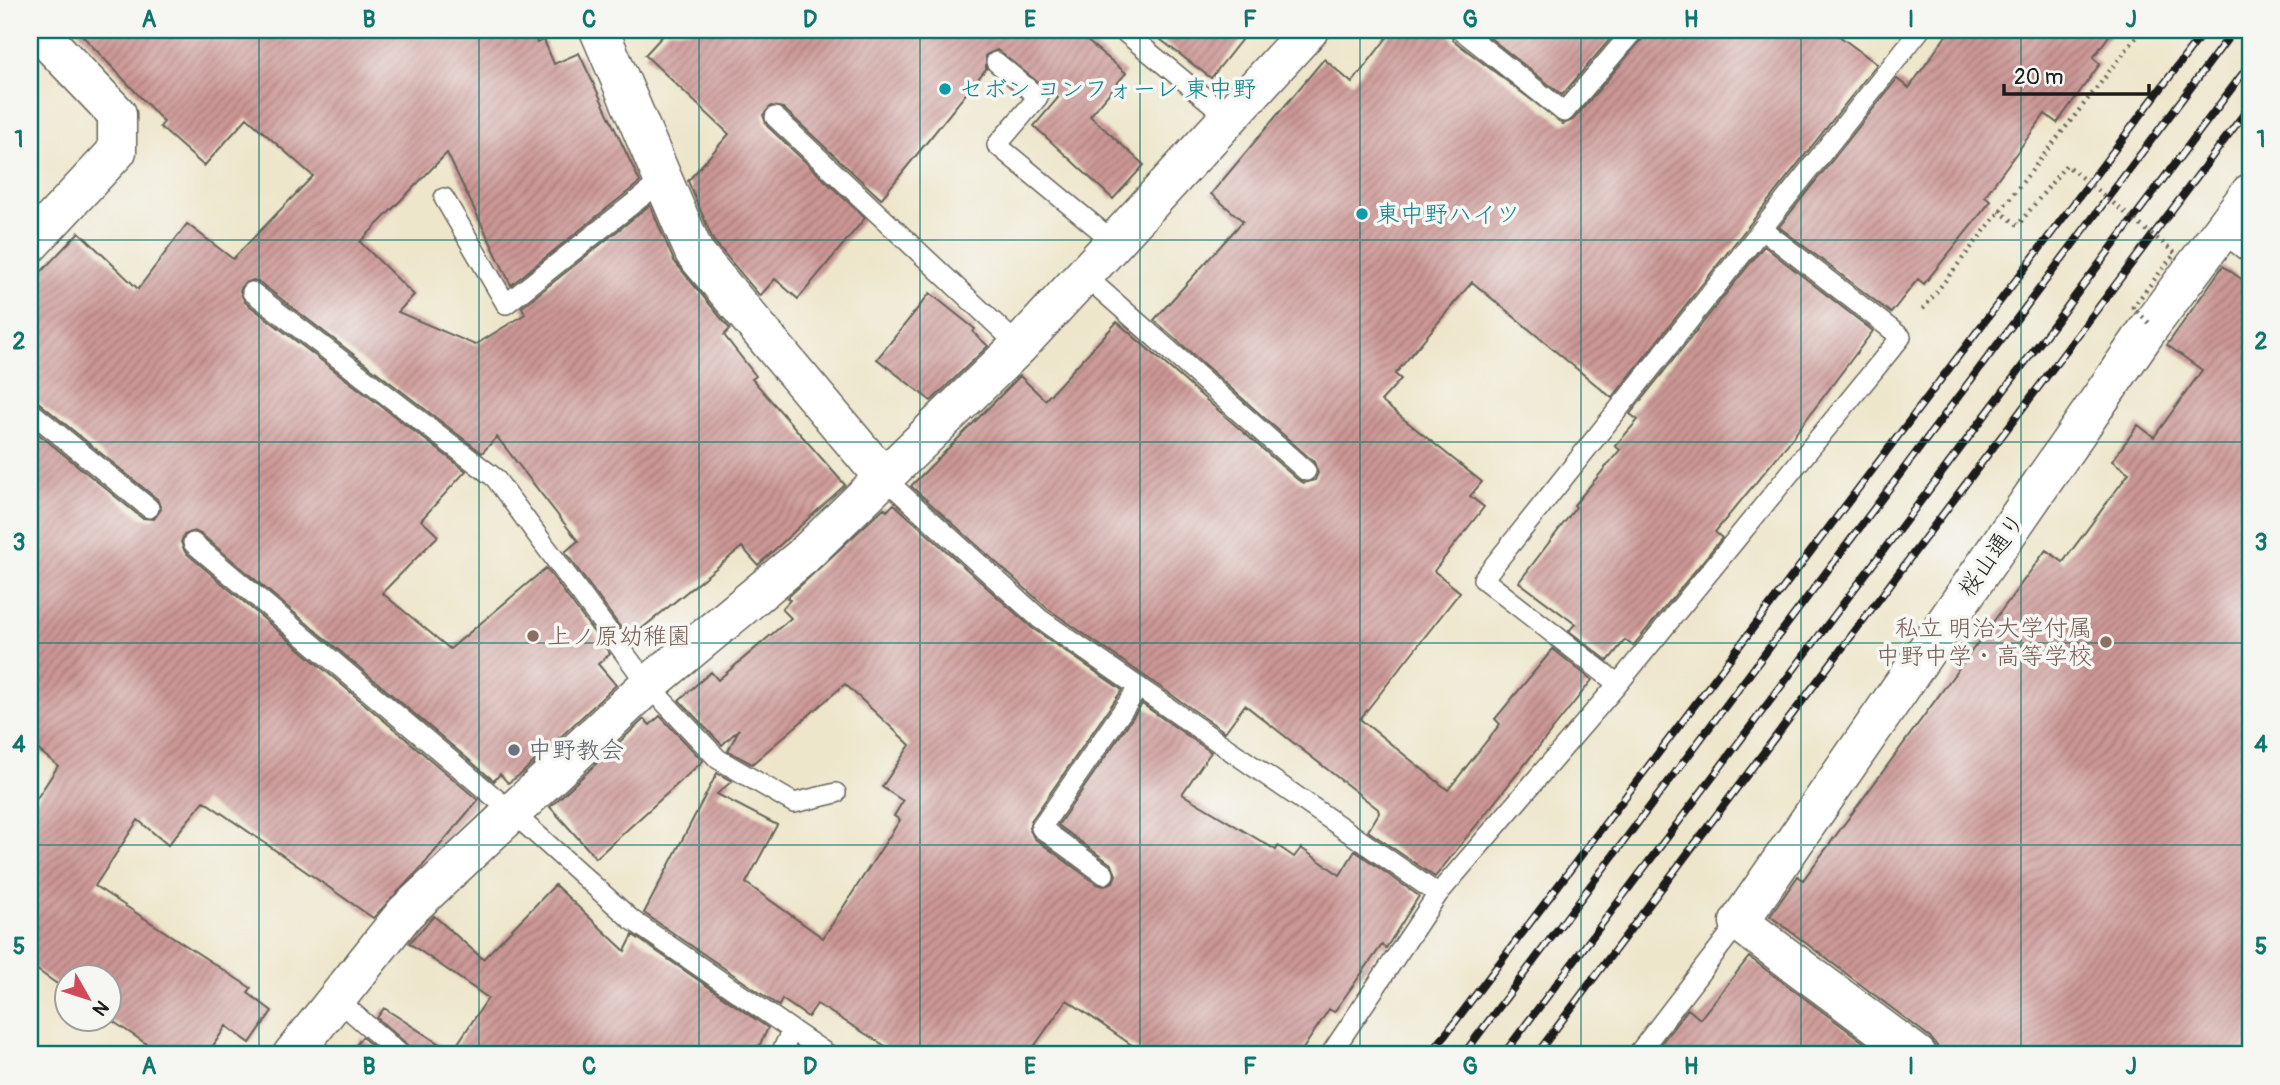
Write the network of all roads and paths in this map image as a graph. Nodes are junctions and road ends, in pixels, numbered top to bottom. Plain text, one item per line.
1 (37, 30) edge
2 (598, 30) edge
3 (1122, 30) edge
4 (1309, 30) edge
5 (1461, 30) edge
6 (1634, 30) edge
7 (1920, 30) edge
8 (2142, 30) edge
9 (996, 62) dead end
10 (775, 117) dead end
11 (1228, 117) junction
12 (664, 179) junction
13 (2250, 193) edge
14 (444, 198) dead end
15 (1999, 211) junction
16 (1762, 229) junction
17 (1113, 241) junction
18 (2236, 243) edge
19 (30, 244) edge
20 (1083, 274) junction
21 (251, 292) dead end
22 (2151, 325) junction
23 (1901, 337) junction
24 (1019, 346) junction
25 (30, 411) edge
26 (1306, 471) dead end
27 (884, 478) junction
28 (149, 508) dead end
29 (193, 544) dead end
30 (1618, 684) junction
31 (648, 685) junction
32 (1139, 687) junction
33 (836, 793) dead end
34 (513, 813) junction
35 (1104, 874) dead end
36 (1438, 894) junction
37 (1739, 922) junction
38 (337, 999) junction
39 (792, 1030) junction
40 (292, 1055) edge
41 (401, 1055) edge
42 (780, 1055) edge
43 (829, 1055) edge
44 (1330, 1055) edge
45 (1637, 1055) edge
46 (1917, 1055) edge

1 - 19 street
2 - 12 street
3 - 11 lane
4 - 11 street
5 - 6 lane
7 - 16 lane
8 - 15 path
9 - 17 lane
10 - 24 lane
11 - 17 street
12 - 14 lane
12 - 27 street
13 - 18 street, 桜山通り
15 - 22 path, bridge
15 - 23 path
16 - 23 lane
16 - 30 lane
17 - 20 street
18 - 22 street, 桜山通り
20 - 24 street
20 - 26 lane
21 - 31 lane
22 - 37 street, 桜山通り
23 - 30 lane
24 - 27 street
25 - 28 lane
27 - 31 street
27 - 32 lane
29 - 34 lane
30 - 36 lane
31 - 33 lane
31 - 34 street
32 - 35 lane
32 - 36 lane
34 - 38 street
34 - 39 lane
36 - 44 lane
37 - 45 lane, 桜山通り
37 - 46 street
38 - 40 street
38 - 41 lane
39 - 42 lane
39 - 43 lane

